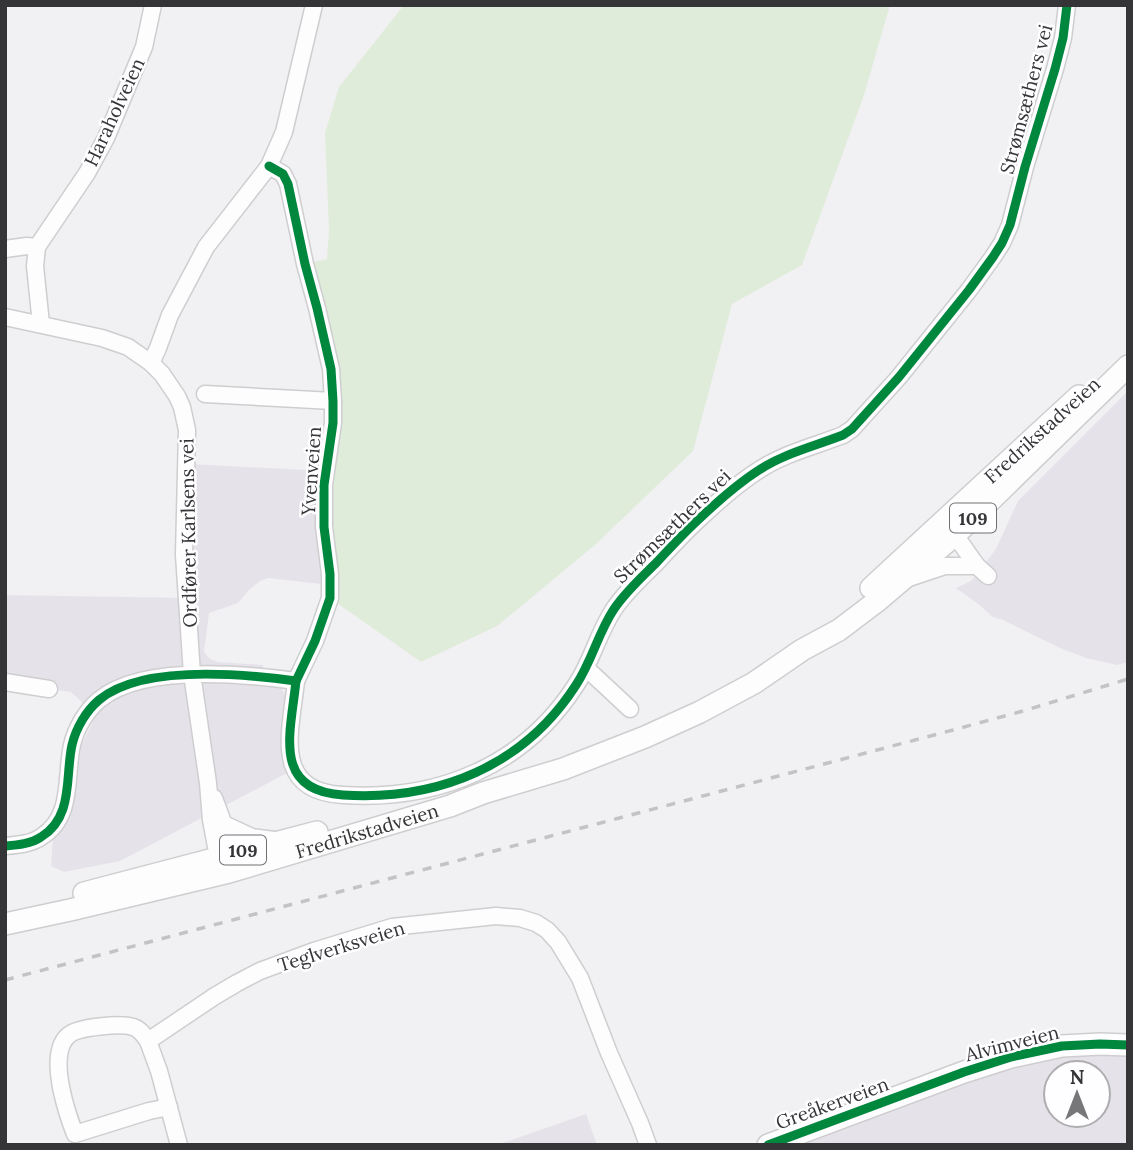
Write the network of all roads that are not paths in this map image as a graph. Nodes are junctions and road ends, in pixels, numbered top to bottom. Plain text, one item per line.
1 (153, 5) edge
2 (314, 5) edge
3 (1067, 5) edge
4 (269, 166) junction
5 (37, 247) junction
6 (5, 249) edge
7 (5, 317) edge
8 (41, 324) junction
9 (1128, 352) edge
10 (151, 363) junction
11 (1128, 366) edge
12 (205, 394) dead end
13 (333, 401) junction
14 (950, 528) junction
15 (900, 581) junction
16 (802, 650) junction
17 (586, 668) junction
18 (192, 674) junction
19 (296, 681) junction
20 (5, 682) edge
21 (49, 689) dead end
22 (630, 709) dead end
23 (208, 782) junction
24 (483, 793) junction
25 (224, 824) junction
26 (280, 841) junction
27 (5, 846) edge
28 (226, 861) junction
29 (5, 913) edge
30 (5, 924) edge
31 (148, 1041) junction
32 (1128, 1045) edge
33 (908, 1093) joint
34 (169, 1107) junction
35 (178, 1145) edge
36 (648, 1145) edge
37 (768, 1145) edge

1 - 5 street, Haraholveien
2 - 4 street
3 - 17 street, Strømsæthers vei
4 - 10 street
4 - 13 street, Yvenveien
5 - 6 street
5 - 8 street
7 - 8 street, Ordfører Karlsens vei
8 - 10 street, Ordfører Karlsens vei
9 - 14 main road, Fredrikstadveien / 109
10 - 18 street, Ordfører Karlsens vei
11 - 14 main road, Fredrikstadveien / 109
12 - 13 street, Yvenveien
13 - 19 street, Yvenveien
14 - 15 main road, Fredrikstadveien / 109
14 - 15 street
14 - 16 main road, Fredrikstadveien / 109
15 - 16 main road, Fredrikstadveien / 109
16 - 24 main road, Fredrikstadveien / 109
17 - 19 street, Strømsæthers vei
17 - 22 street
18 - 19 street
18 - 23 street, Ordfører Karlsens vei
18 - 27 street
20 - 21 street
23 - 25 street, Ordfører Karlsens vei
23 - 28 street, Ordfører Karlsens vei
24 - 26 main road, Fredrikstadveien / 109
24 - 28 main road, Fredrikstadveien / 109
25 - 26 street
25 - 28 street, Ordfører Karlsens vei
26 - 28 main road, Fredrikstadveien / 109
28 - 29 main road, Fredrikstadveien / 109
28 - 30 main road, Fredrikstadveien / 109
31 - 34 street
31 - 34 street
31 - 36 street, Teglverksveien
32 - 33 main road, Alvimveien
33 - 37 main road, Greåkerveien
34 - 35 street

